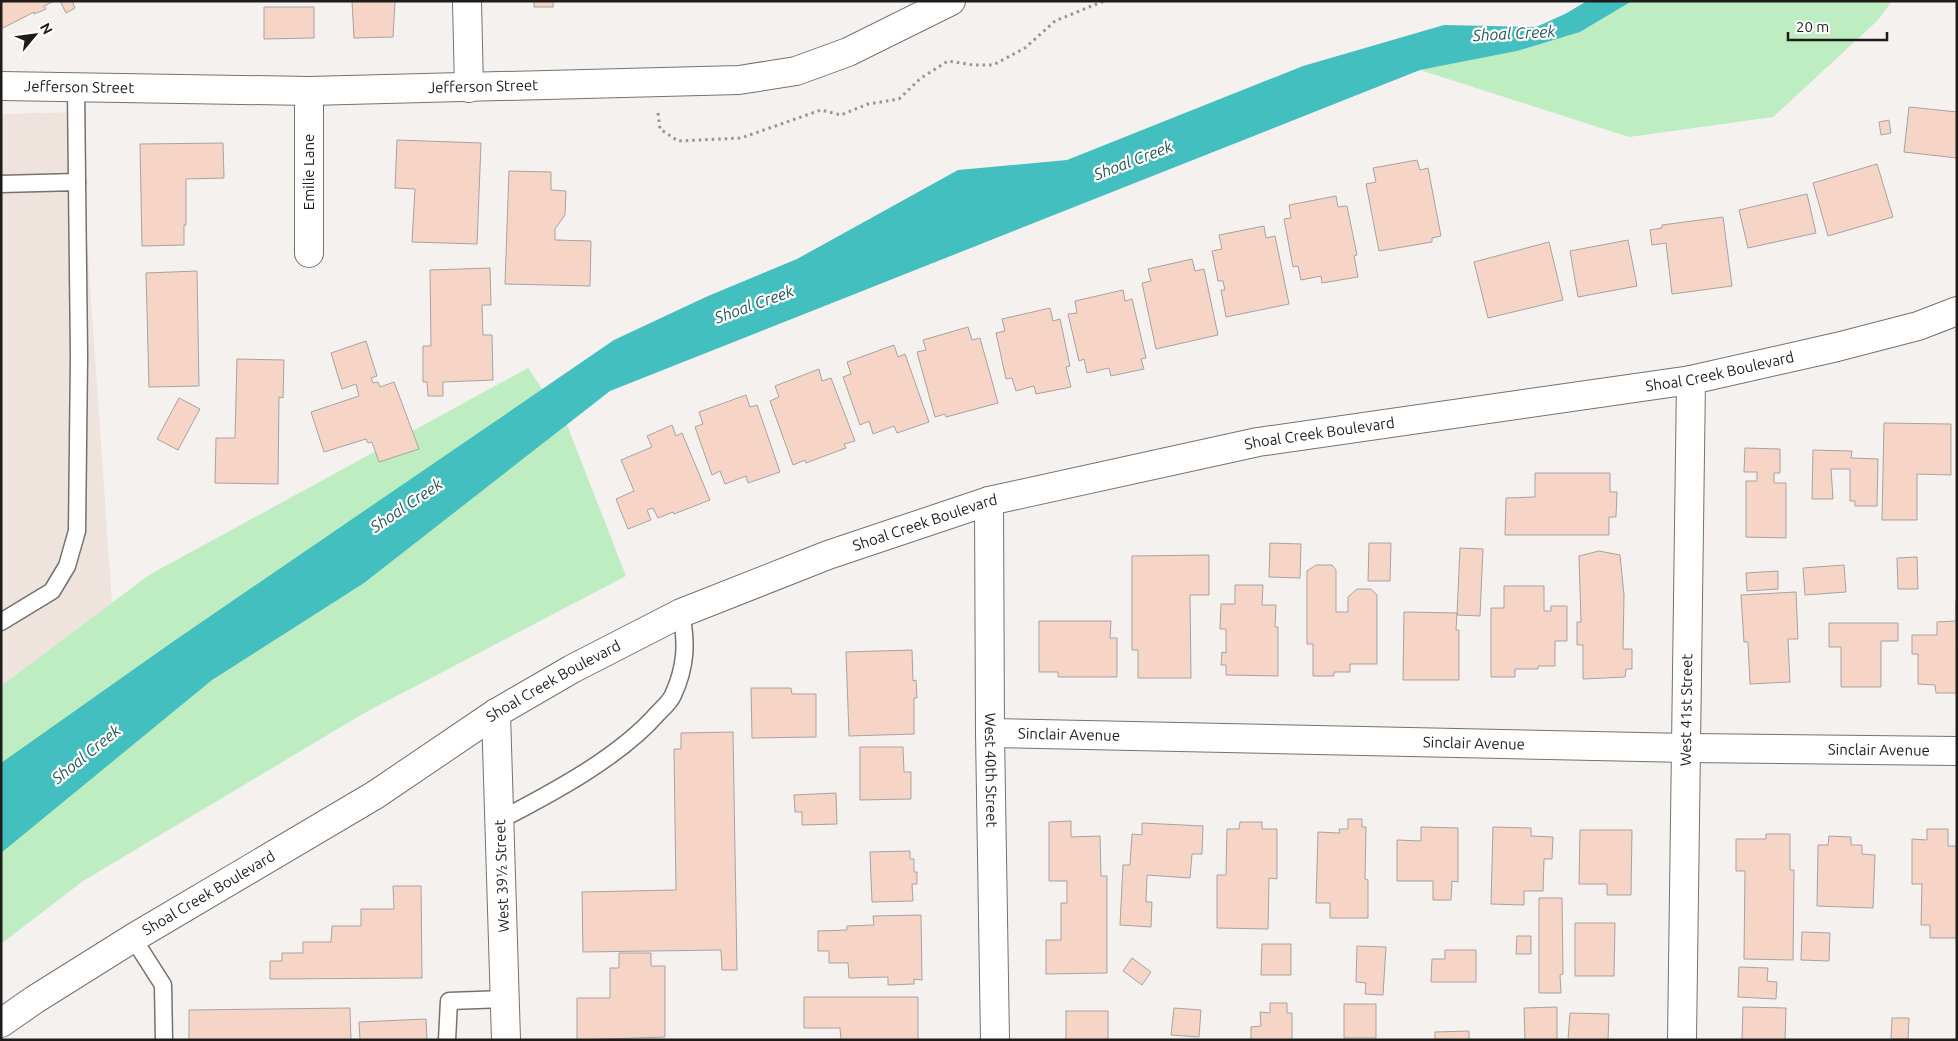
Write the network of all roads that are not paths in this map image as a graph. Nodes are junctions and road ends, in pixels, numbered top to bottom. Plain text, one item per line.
1 (466, 1) edge
2 (951, 1) edge
3 (1, 86) edge
4 (76, 87) junction
5 (469, 88) junction
6 (309, 91) junction
7 (77, 182) junction
8 (1, 184) edge
9 (309, 253) dead end
10 (1957, 311) edge
11 (1691, 380) junction
12 (989, 500) junction
13 (680, 613) junction
14 (1, 622) edge
15 (496, 713) junction
16 (990, 733) junction
17 (1688, 748) junction
18 (1957, 751) edge
19 (500, 820) junction
20 (133, 938) junction
21 (505, 999) junction
22 (1, 1023) edge
23 (164, 1040) edge
24 (447, 1040) edge
25 (506, 1040) edge
26 (996, 1040) edge
27 (1682, 1040) edge

1 - 5 street
2 - 5 street, Jefferson Street
3 - 4 street, Jefferson Street
4 - 6 street, Jefferson Street
4 - 7 lane
5 - 6 street, Jefferson Street
6 - 9 street, Emilie Lane
7 - 8 lane
7 - 14 lane
10 - 11 street, Shoal Creek Boulevard
11 - 12 street, Shoal Creek Boulevard
11 - 17 street, West 41st Street
12 - 13 street, Shoal Creek Boulevard
12 - 16 street, West 40th Street
13 - 15 street, Shoal Creek Boulevard
13 - 19 lane
15 - 19 street, West 39½ Street
15 - 20 street, Shoal Creek Boulevard
16 - 17 street, Sinclair Avenue
16 - 26 street, West 40th Street
17 - 18 street, Sinclair Avenue
17 - 27 street, West 41st Street
19 - 21 street, West 39½ Street
20 - 22 street, Shoal Creek Boulevard
20 - 23 lane
21 - 24 lane
21 - 25 street, West 39½ Street

